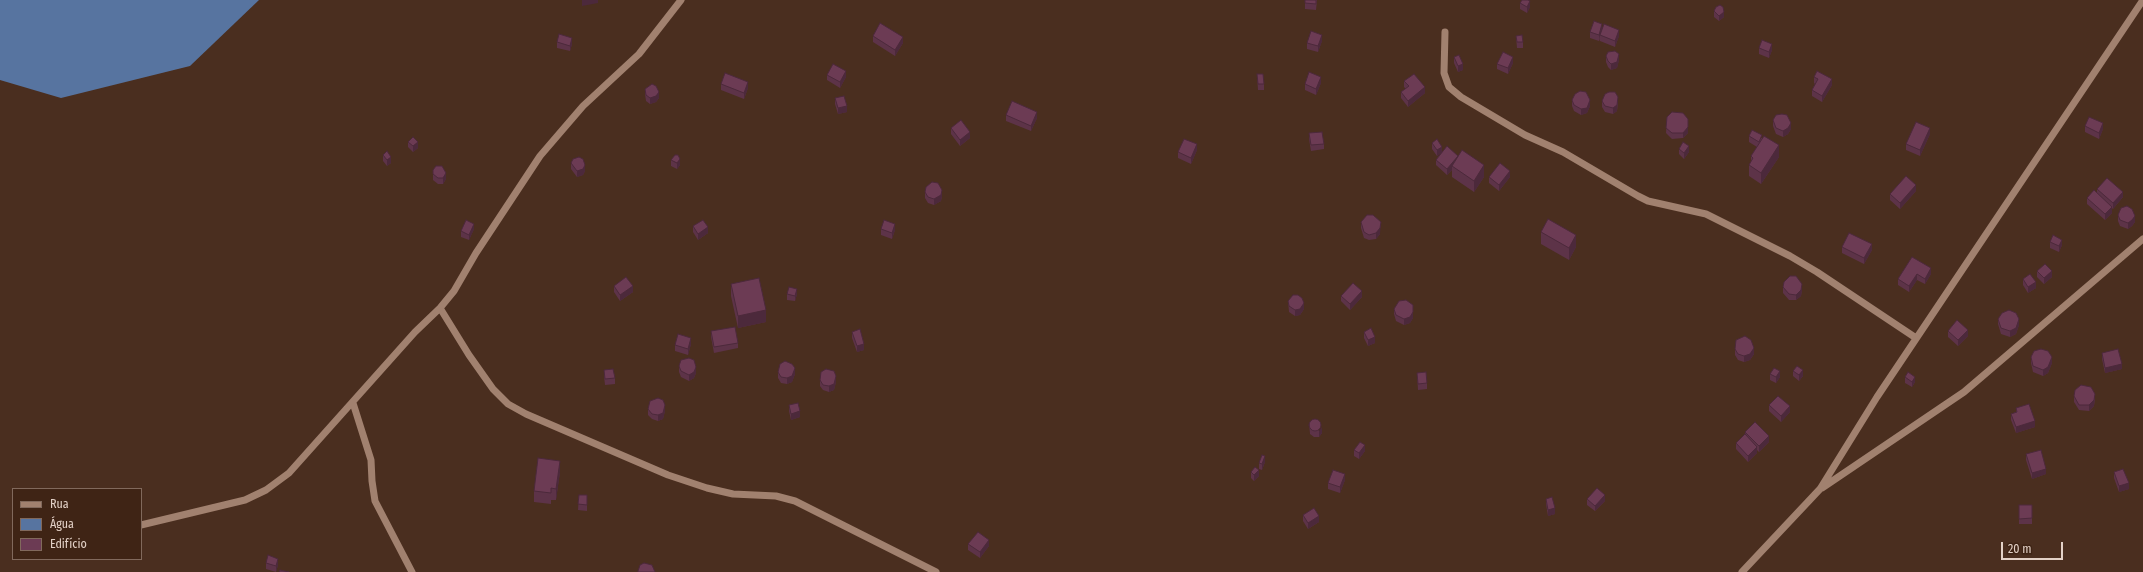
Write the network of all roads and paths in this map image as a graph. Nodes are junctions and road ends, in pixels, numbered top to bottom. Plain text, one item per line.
1 (681, 0) edge
2 (2143, 0) edge
3 (1445, 32) dead end
4 (2143, 239) edge
5 (440, 308) junction
6 (1916, 338) junction
7 (353, 402) junction
8 (1820, 489) junction
9 (142, 525) edge
10 (412, 572) edge
11 (936, 572) edge
12 (1742, 572) edge

1 - 5 street
2 - 6 street
3 - 6 street
4 - 8 street
5 - 7 street
5 - 11 street
6 - 8 street
7 - 9 street
7 - 10 street
8 - 12 street

